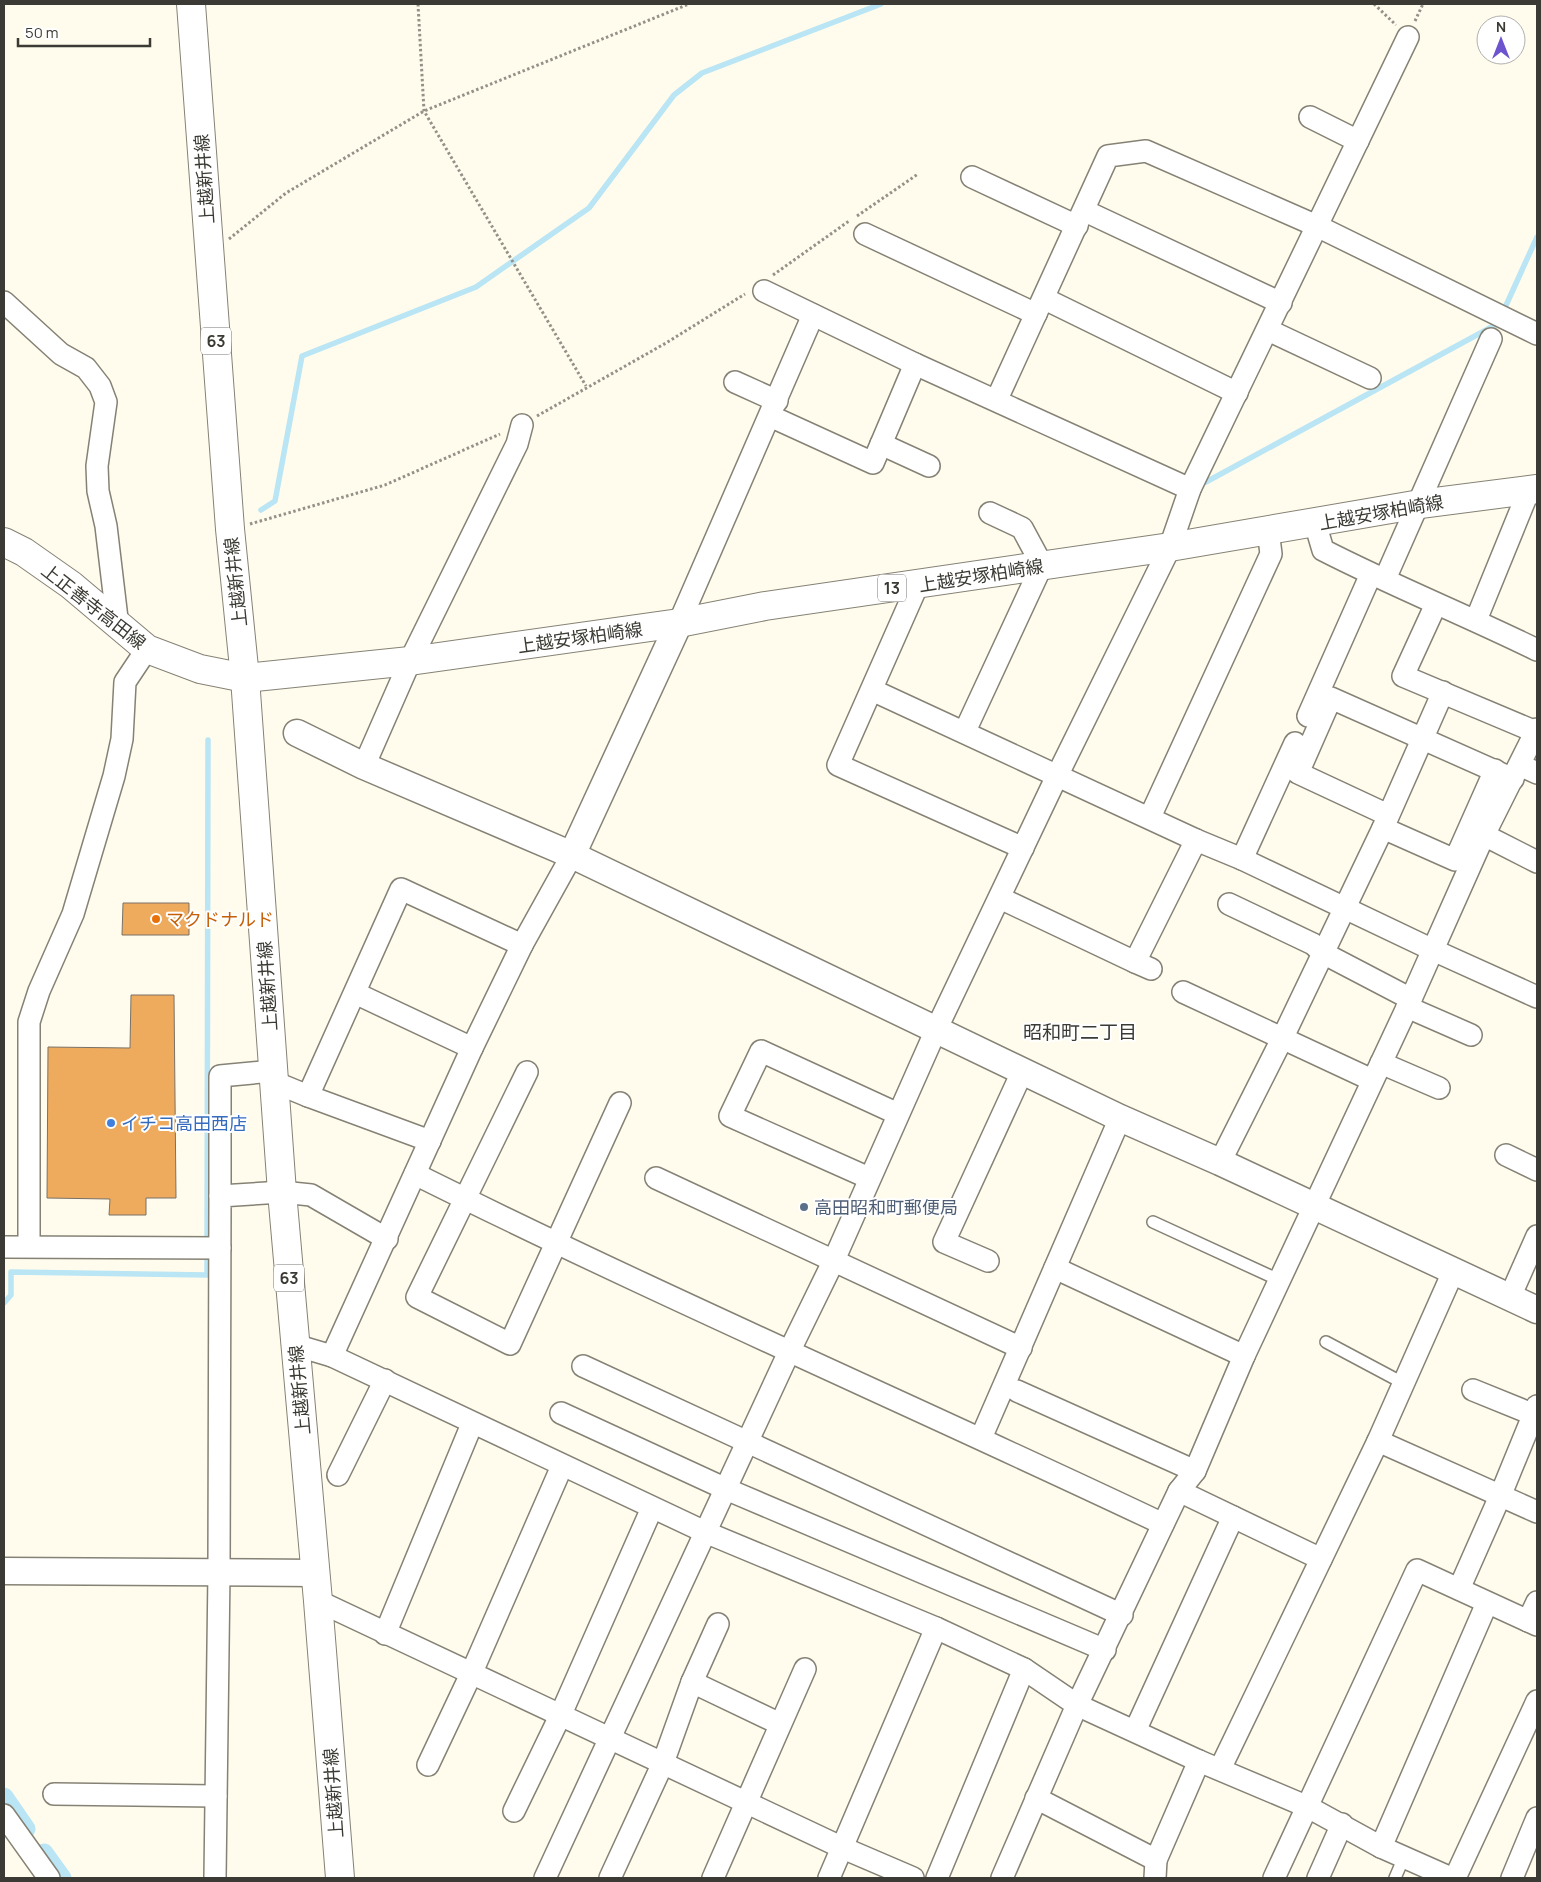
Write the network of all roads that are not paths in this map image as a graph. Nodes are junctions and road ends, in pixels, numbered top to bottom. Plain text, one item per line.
1 (191, 4) edge
2 (1408, 37) road end
3 (1310, 117) dead end
4 (1358, 142) junction
5 (972, 177) dead end
6 (1081, 218) junction
7 (1317, 226) junction
8 (865, 234) dead end
9 (765, 285) road end
10 (4, 302) edge
11 (1281, 303) junction
12 (1040, 307) junction
13 (813, 315) junction
14 (1268, 330) junction
15 (1537, 334) edge
16 (1491, 339) dead end
17 (915, 364) junction
18 (1370, 378) dead end
19 (735, 382) dead end
20 (1237, 393) junction
21 (997, 400) junction
22 (774, 408) junction
23 (522, 425) dead end
24 (881, 444) junction
25 (929, 466) dead end
26 (1190, 490) junction
27 (1533, 490) edge
28 (1420, 504) junction
29 (990, 513) dead end
30 (1315, 523) junction
31 (1268, 530) junction
32 (4, 542) edge
33 (1170, 547) junction
34 (1042, 565) junction
35 (1378, 577) junction
36 (918, 584) junction
37 (1436, 604) junction
38 (1476, 620) junction
39 (679, 623) junction
40 (118, 627) junction
41 (147, 649) junction
42 (1537, 650) edge
43 (410, 661) junction
44 (245, 678) junction
45 (872, 690) junction
46 (1443, 692) junction
47 (965, 731) junction
48 (1537, 731) edge
49 (297, 733) dead end
50 (1421, 739) junction
51 (364, 766) junction
52 (1516, 772) edge
53 (1057, 776) junction
54 (1150, 817) junction
55 (1386, 822) junction
56 (1484, 835) junction
57 (1196, 840) junction
58 (1023, 848) junction
59 (572, 856) junction
60 (1242, 859) junction
61 (1537, 862) edge
62 (1000, 898) junction
63 (1229, 904) dead end
64 (1344, 908) junction
65 (522, 946) junction
66 (1433, 950) junction
67 (1323, 954) junction
68 (1183, 992) dead end
69 (355, 993) junction
70 (1537, 997) edge
71 (1409, 1003) junction
72 (936, 1030) junction
73 (1471, 1035) dead end
74 (1282, 1039) junction
75 (472, 1048) junction
76 (1023, 1070) junction
77 (528, 1072) dead end
78 (1377, 1072) junction
79 (273, 1076) junction
80 (1439, 1088) dead end
81 (308, 1096) junction
82 (620, 1102) dead end
83 (898, 1114) junction
84 (1120, 1118) junction
85 (430, 1141) junction
86 (1506, 1155) dead end
87 (1220, 1162) junction
88 (1537, 1170) edge
89 (416, 1174) junction
90 (656, 1178) dead end
91 (869, 1178) junction
92 (282, 1192) junction
93 (220, 1196) junction
94 (465, 1199) junction
95 (1314, 1207) junction
96 (1153, 1222) dead end
97 (1537, 1236) edge
98 (387, 1239) junction
99 (556, 1244) junction
100 (29, 1246) junction
101 (4, 1247) edge
102 (220, 1248) junction
103 (834, 1260) junction
104 (988, 1261) dead end
105 (1056, 1268) junction
106 (1453, 1272) junction
107 (1279, 1280) junction
108 (1510, 1297) junction
109 (1537, 1310) edge
110 (1326, 1342) dead end
111 (295, 1345) junction
112 (1020, 1348) junction
113 (789, 1352) junction
114 (332, 1356) junction
115 (1244, 1356) junction
116 (583, 1366) dead end
117 (385, 1380) junction
118 (1403, 1383) junction
119 (1473, 1390) dead end
120 (1017, 1391) dead end
121 (1536, 1412) edge
122 (561, 1413) dead end
123 (472, 1424) junction
124 (981, 1438) junction
125 (1378, 1441) junction
126 (747, 1444) junction
127 (562, 1466) junction
128 (1195, 1471) junction
129 (338, 1475) dead end
130 (726, 1489) junction
131 (1179, 1491) junction
132 (1501, 1494) junction
133 (652, 1508) junction
134 (1537, 1512) edge
135 (1233, 1517) junction
136 (1163, 1524) junction
137 (706, 1532) junction
138 (1321, 1558) junction
139 (4, 1571) edge
140 (219, 1572) junction
141 (315, 1573) junction
142 (1459, 1589) junction
143 (318, 1601) junction
144 (1537, 1602) edge
145 (1487, 1603) junction
146 (1122, 1616) junction
147 (1532, 1623) edge
148 (718, 1624) dead end
149 (936, 1628) junction
150 (385, 1634) junction
151 (1105, 1650) junction
152 (805, 1669) dead end
153 (1024, 1669) junction
154 (472, 1672) junction
155 (692, 1682) junction
156 (1537, 1701) edge
157 (1078, 1705) junction
158 (561, 1714) junction
159 (780, 1724) junction
160 (1135, 1731) junction
161 (610, 1736) junction
162 (1199, 1761) junction
163 (663, 1763) junction
164 (428, 1764) dead end
165 (1220, 1769) junction
166 (54, 1794) dead end
167 (216, 1796) junction
168 (1036, 1798) junction
169 (747, 1802) junction
170 (1308, 1807) junction
171 (514, 1811) dead end
172 (4, 1815) edge
173 (1537, 1818) edge
174 (1342, 1824) junction
175 (843, 1848) junction
176 (1381, 1848) junction
177 (1404, 1857) junction
178 (1529, 1860) edge
179 (1156, 1869) edge
180 (48, 1878) edge
181 (215, 1878) edge
182 (340, 1878) edge
183 (545, 1878) edge
184 (610, 1878) edge
185 (713, 1878) edge
186 (829, 1878) edge
187 (913, 1878) edge
188 (937, 1878) edge
189 (1002, 1878) edge
190 (1274, 1878) edge
191 (1318, 1878) edge
192 (1395, 1878) edge
193 (1451, 1878) edge
194 (1455, 1878) edge
195 (1512, 1878) edge

1 - 44 main road, 上越新井線 / 63
2 - 4 street
3 - 4 street
4 - 7 street
5 - 6 street
6 - 7 street
6 - 11 street
6 - 12 street
7 - 11 street
7 - 15 street
8 - 12 street
9 - 13 street
10 - 40 street
11 - 14 street
12 - 20 street
12 - 21 street
13 - 17 street
13 - 22 street
14 - 18 street
14 - 20 street
16 - 28 street
17 - 21 street
17 - 24 street
19 - 22 street
20 - 26 street
21 - 26 street
22 - 24 street
22 - 39 street
23 - 43 street
24 - 25 street
26 - 33 street
27 - 28 main road, 上越安塚柏崎線 / 13
27 - 38 street
28 - 30 main road, 上越安塚柏崎線 / 13
28 - 35 street
29 - 34 street
30 - 31 main road, 上越安塚柏崎線 / 13
30 - 35 street
31 - 33 main road, 上越安塚柏崎線 / 13
31 - 54 street
32 - 40 main road, 上正善寺高田線
33 - 34 main road, 上越安塚柏崎線 / 13
33 - 53 street
34 - 36 main road, 上越安塚柏崎線 / 13
34 - 47 street
35 - 37 street
35 - 60 street
36 - 39 main road, 上越安塚柏崎線 / 13
36 - 45 street
37 - 38 street
37 - 46 street
38 - 42 street
39 - 43 main road, 上越安塚柏崎線 / 13
39 - 59 street
40 - 41 main road, 上正善寺高田線
41 - 44 main road, 上正善寺高田線
41 - 100 street
43 - 44 main road, 上越安塚柏崎線 / 13
43 - 51 street
44 - 79 main road, 上越新井線 / 63
45 - 47 street
45 - 58 street
46 - 48 street
46 - 50 street
47 - 53 street
48 - 52 street
49 - 51 street
50 - 52 street
50 - 55 street
50 - 55 street
51 - 59 street
52 - 55 street
52 - 56 street
53 - 54 street
53 - 58 street
54 - 57 street
55 - 64 street
56 - 61 street
56 - 66 street
57 - 60 street
57 - 62 street
58 - 62 street
59 - 65 street
59 - 72 street
60 - 64 street
62 - 72 street
63 - 67 street
64 - 66 street
64 - 67 street
65 - 69 street
65 - 75 street
66 - 70 street
66 - 71 street
67 - 71 street
67 - 74 street
68 - 74 street
69 - 75 street
69 - 81 street
71 - 73 street
71 - 78 street
72 - 76 street
72 - 83 street
74 - 78 street
74 - 87 street
75 - 85 street
76 - 84 street
76 - 104 street
77 - 94 street
78 - 80 street
78 - 95 street
79 - 81 street
79 - 92 main road, 上越新井線 / 63
79 - 93 street
81 - 85 street
82 - 99 street
83 - 91 street
83 - 91 street
84 - 87 street
84 - 105 street
85 - 89 street
86 - 88 street
87 - 95 street
89 - 94 street
89 - 98 street
90 - 103 street
91 - 103 street
92 - 93 street
92 - 98 street
92 - 111 main road, 上越新井線 / 63
93 - 102 street
94 - 99 street
94 - 99 street
95 - 106 street
95 - 107 street
96 - 107 lane
97 - 108 street
98 - 114 street
99 - 113 street
100 - 101 street
100 - 102 street
102 - 140 street
103 - 112 street
103 - 113 street
105 - 112 street
105 - 115 street
106 - 108 street
106 - 118 street
107 - 115 street
108 - 109 street
110 - 118 lane
111 - 114 street
111 - 141 main road, 上越新井線 / 63
112 - 124 street
113 - 124 street
113 - 126 street
114 - 117 street
115 - 128 street
116 - 126 street
117 - 123 street
117 - 129 street
118 - 125 street
119 - 121 street
120 - 128 street
121 - 132 street
122 - 130 street
123 - 127 street
123 - 150 street
124 - 136 street
125 - 132 street
125 - 138 street
126 - 130 street
126 - 146 street
127 - 133 street
127 - 154 street
128 - 131 street
130 - 137 street
130 - 151 street
131 - 135 street
131 - 136 street
132 - 134 street
132 - 142 street
133 - 137 street
133 - 158 street
135 - 138 street
135 - 160 street
136 - 146 street
137 - 149 street
137 - 161 street
138 - 165 street
139 - 140 street
140 - 141 street
140 - 167 street
141 - 143 main road, 上越新井線 / 63
142 - 145 street
142 - 170 street
143 - 150 street
143 - 182 main road, 上越新井線 / 63
144 - 147 street
145 - 147 street
145 - 176 street
146 - 151 street
148 - 155 street
149 - 153 street
149 - 175 street
150 - 154 street
151 - 157 street
152 - 159 street
153 - 157 street
153 - 188 street
154 - 158 street
154 - 164 street
155 - 159 street
155 - 163 street
156 - 194 street
157 - 160 street
157 - 168 street
158 - 161 street
158 - 171 street
159 - 169 street
160 - 162 street
161 - 163 street
161 - 183 street
162 - 165 street
162 - 179 street
163 - 169 street
163 - 184 street
165 - 170 street
166 - 167 street
167 - 181 street
168 - 179 street
168 - 189 street
169 - 175 street
169 - 185 street
170 - 174 street
170 - 190 street
172 - 180 street
173 - 178 street
174 - 176 street
174 - 191 street
175 - 186 street
175 - 187 street
176 - 177 street
177 - 192 lane
177 - 193 street
178 - 195 street

